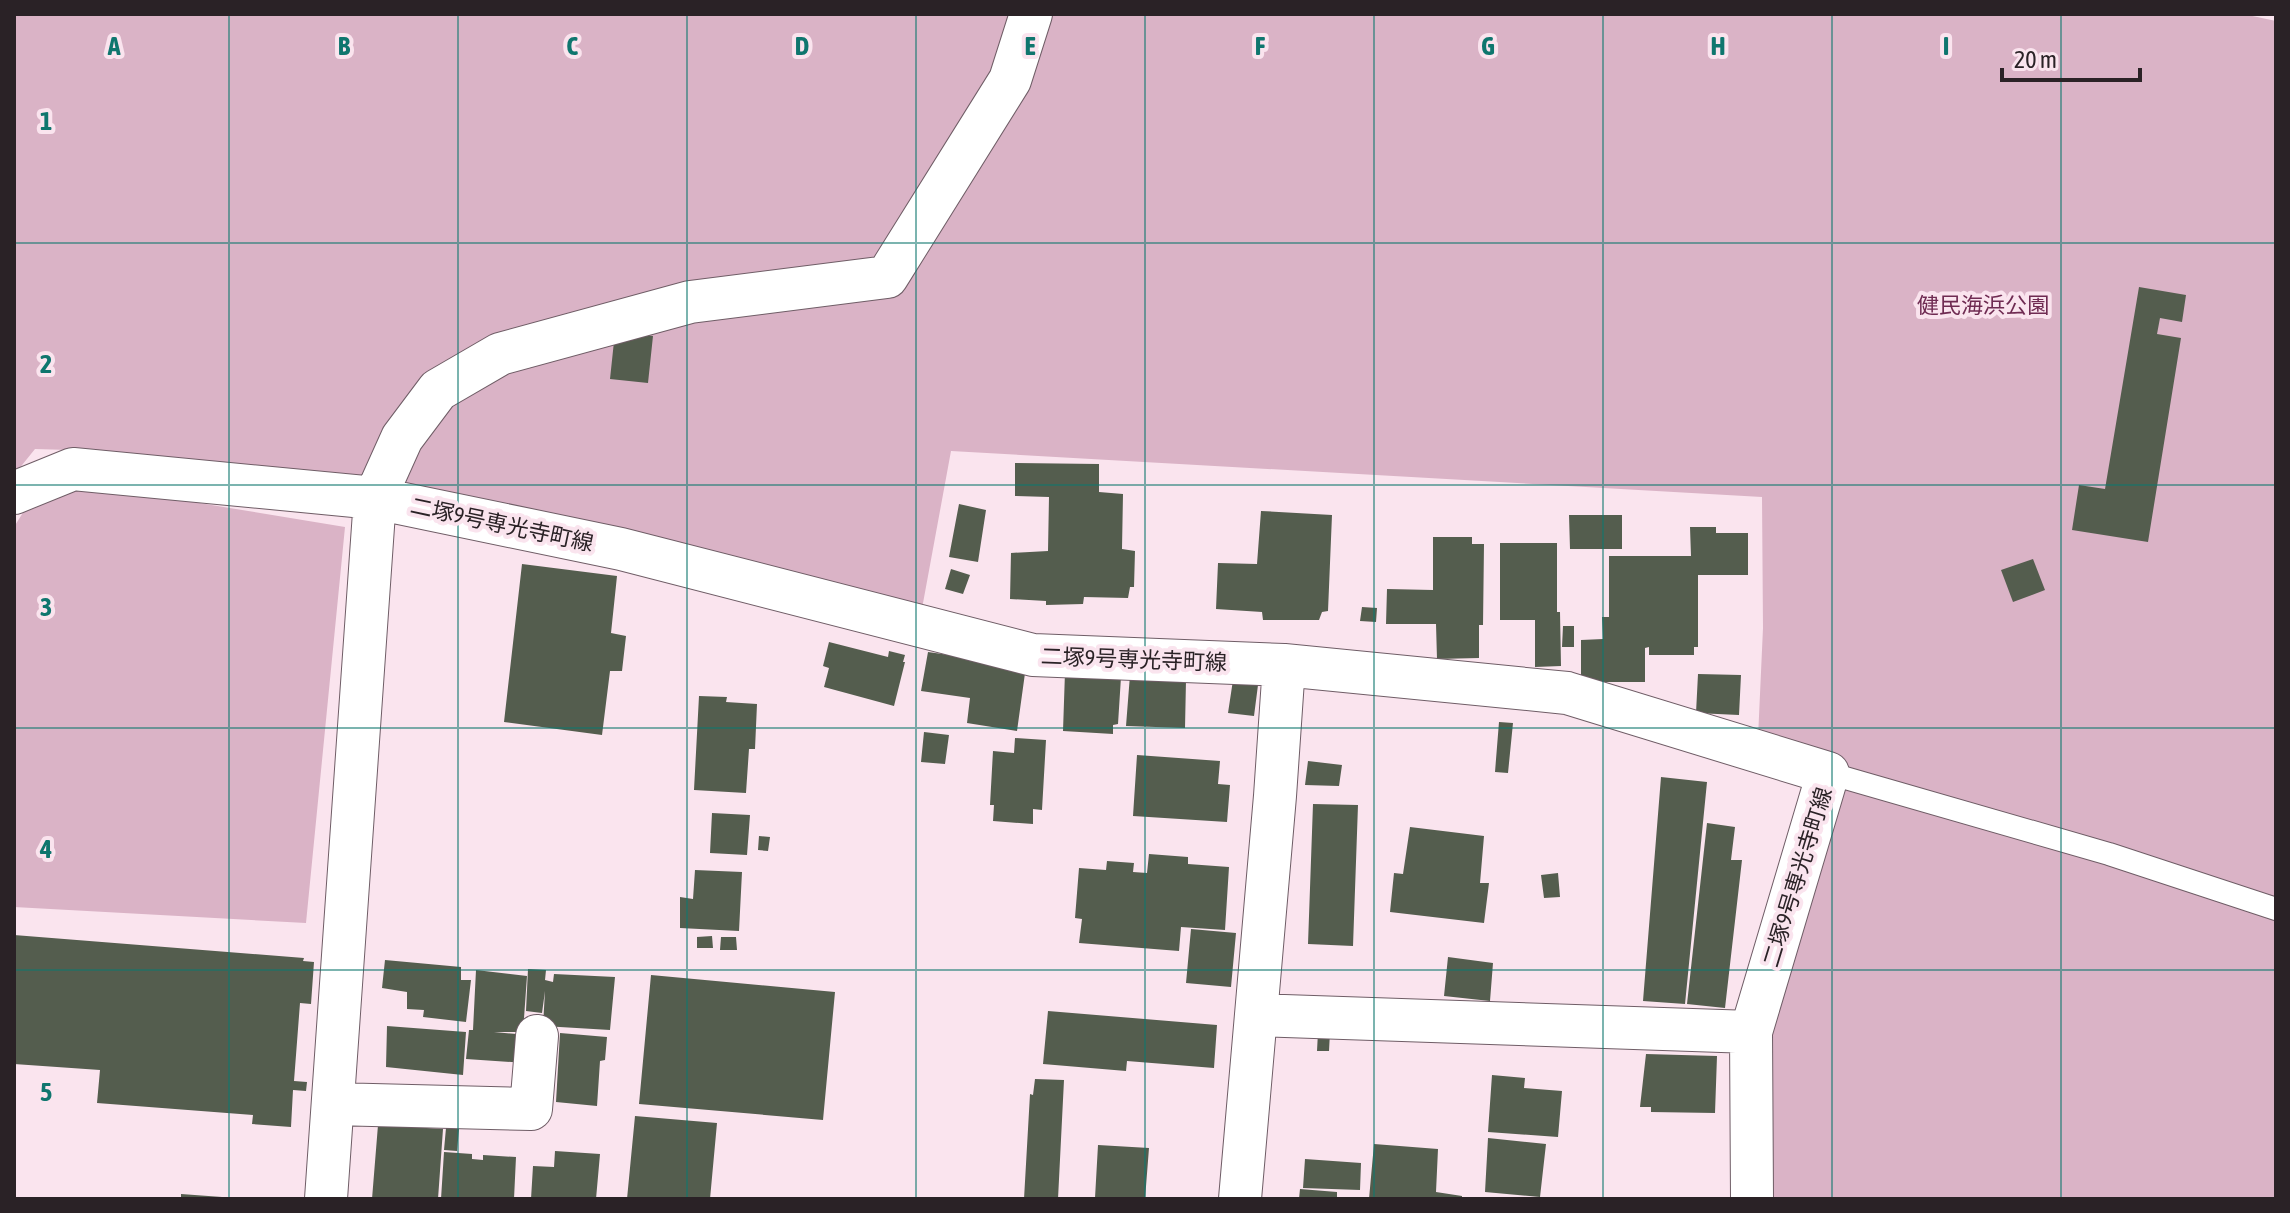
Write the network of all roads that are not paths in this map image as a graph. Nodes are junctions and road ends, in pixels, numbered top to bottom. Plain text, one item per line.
1 (1031, 14) edge
2 (14, 493) edge
3 (375, 498) junction
4 (1284, 665) junction
5 (1828, 773) junction
6 (2276, 909) edge
7 (1256, 1015) junction
8 (1751, 1032) junction
9 (537, 1036) dead end
10 (333, 1104) junction
11 (326, 1199) edge
12 (1240, 1199) edge
13 (1752, 1199) edge

1 - 3 street
2 - 3 street, 二塚9号専光寺町線
3 - 4 street, 二塚9号専光寺町線
3 - 10 street
4 - 5 street, 二塚9号専光寺町線
4 - 7 street
5 - 6 lane
5 - 8 street, 二塚9号専光寺町線
7 - 8 street
7 - 12 street
8 - 13 street, 二塚9号専光寺町線
9 - 10 street
10 - 11 street

